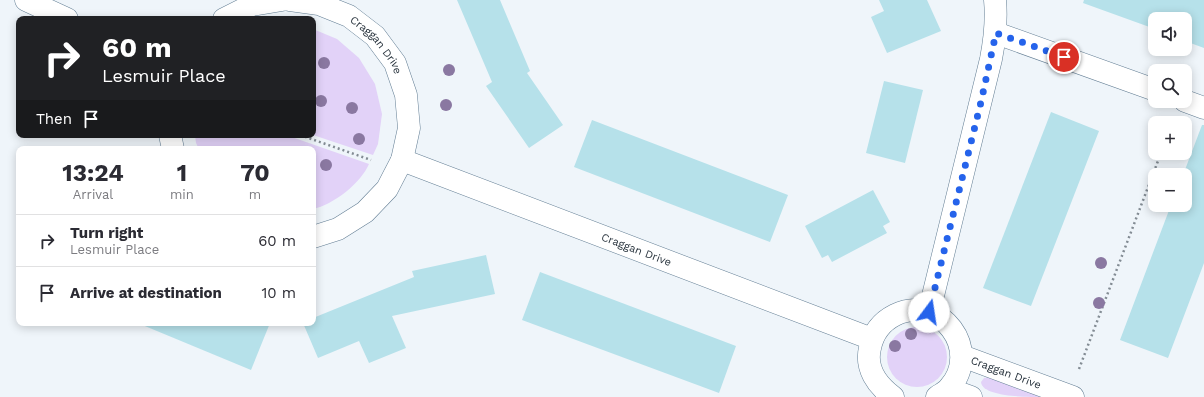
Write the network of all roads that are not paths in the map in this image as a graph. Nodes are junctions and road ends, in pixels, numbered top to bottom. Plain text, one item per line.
1 (26, 0) edge
2 (282, 0) edge
3 (290, 0) edge
4 (995, 0) edge
5 (61, 16) edge
6 (230, 16) edge
7 (996, 33) junction
8 (1148, 87) edge
9 (1192, 104) edge
10 (1204, 108) edge
11 (402, 160) junction
12 (316, 236) edge
13 (929, 312) junction
14 (872, 339) junction
15 (962, 356) junction
16 (943, 393) edge
17 (1071, 396) edge
18 (893, 397) edge
19 (971, 397) edge

1 - 5 street
2 - 6 street
3 - 11 street, Craggan Drive
4 - 7 street
7 - 8 street
7 - 13 street
9 - 10 street
11 - 12 street, Craggan Drive
11 - 14 street, Craggan Drive
13 - 14 street
13 - 15 street
14 - 18 street
15 - 16 street
15 - 17 street, Craggan Drive
16 - 19 street

